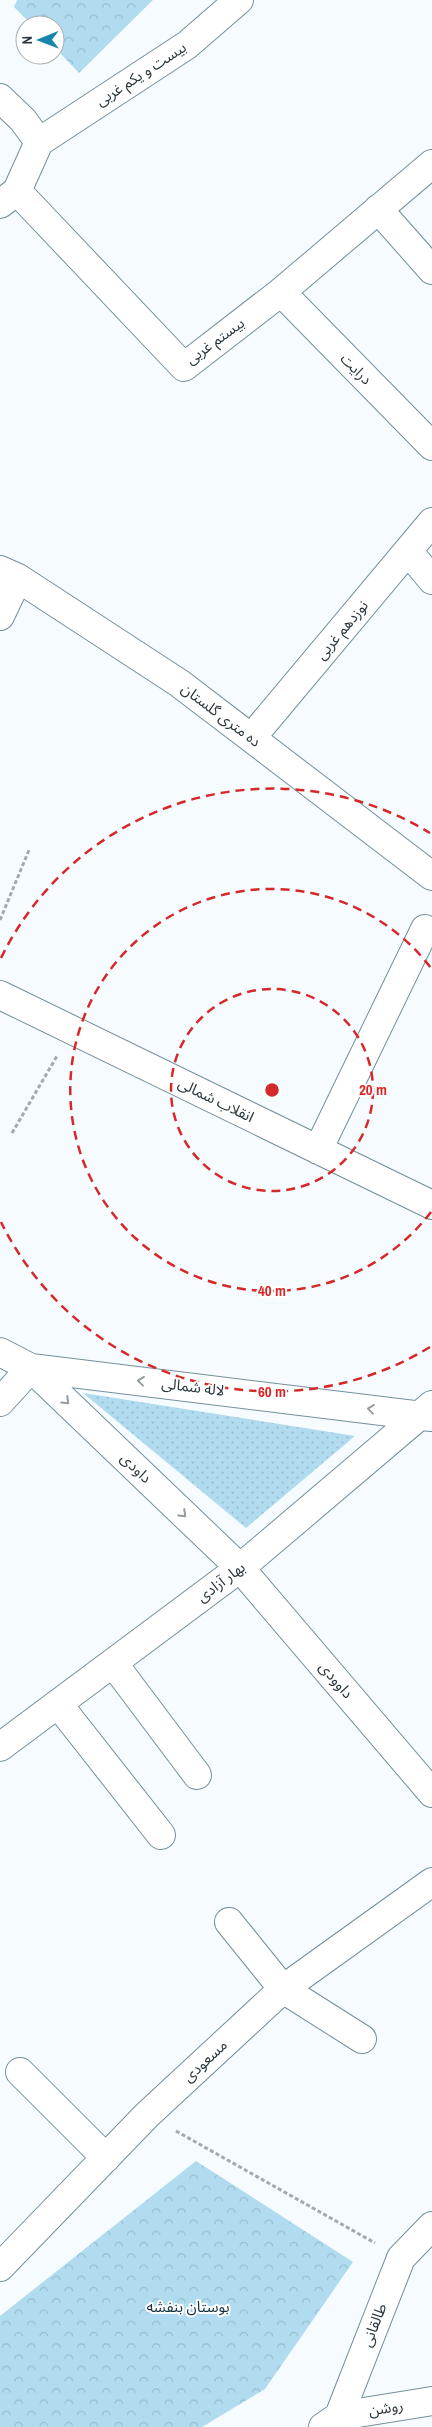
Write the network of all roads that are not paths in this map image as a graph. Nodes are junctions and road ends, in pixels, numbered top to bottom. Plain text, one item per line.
1 (239, 0) edge
2 (0, 98) edge
3 (39, 142) junction
4 (432, 164) edge
5 (9, 197) edge
6 (378, 210) junction
7 (432, 270) edge
8 (281, 292) junction
9 (432, 446) edge
10 (432, 522) edge
11 (408, 551) junction
12 (9, 574) edge
13 (432, 580) edge
14 (0, 616) edge
15 (252, 737) junction
16 (432, 876) edge
17 (425, 929) dead end
18 (0, 995) edge
19 (318, 1150) junction
20 (432, 1205) edge
21 (0, 1352) edge
22 (31, 1368) junction
23 (0, 1402) edge
24 (428, 1412) edge
25 (240, 1568) junction
26 (113, 1663) junction
27 (58, 1704) junction
28 (0, 1747) edge
29 (197, 1775) dead end
30 (432, 1793) edge
31 (162, 1834) dead end
32 (432, 1882) edge
33 (229, 1922) dead end
34 (282, 1989) junction
35 (362, 2040) dead end
36 (20, 2072) dead end
37 (106, 2158) junction
38 (432, 2226) edge
39 (0, 2267) edge
40 (432, 2401) edge
41 (331, 2421) edge

1 - 3 street, بیست و یکم غربی
2 - 3 street
3 - 5 street
4 - 6 street, بیستم غربی
5 - 8 street, بیستم غربی
6 - 7 street
6 - 8 street, بیستم غربی
8 - 9 street, درایت
10 - 11 street, نوزدهم غربی
11 - 13 street
11 - 15 street, نوزدهم غربی
12 - 14 street
12 - 15 street, ده متری گلستان
15 - 16 street, ده متری گلستان
17 - 19 street
18 - 19 street, انقلاب شمالی
19 - 20 street, انقلاب شمالی
21 - 22 street, لاله شمالی
22 - 23 street
24 -> 22 street, لاله شمالی
22 -> 25 street, داودی
24 - 25 street, بهار آزادی
25 - 26 street, بهار آزادی
25 - 30 street, داوودی
26 - 27 street, بهار آزادی
26 - 29 street
27 - 28 street, بهار آزادی
27 - 31 street
32 - 34 street, مسعودی
33 - 34 street
34 - 35 street
34 - 37 street, مسعودی
36 - 37 street
37 - 39 street, مسعودی
38 - 41 street, طالقانی
40 - 41 street, روشن

